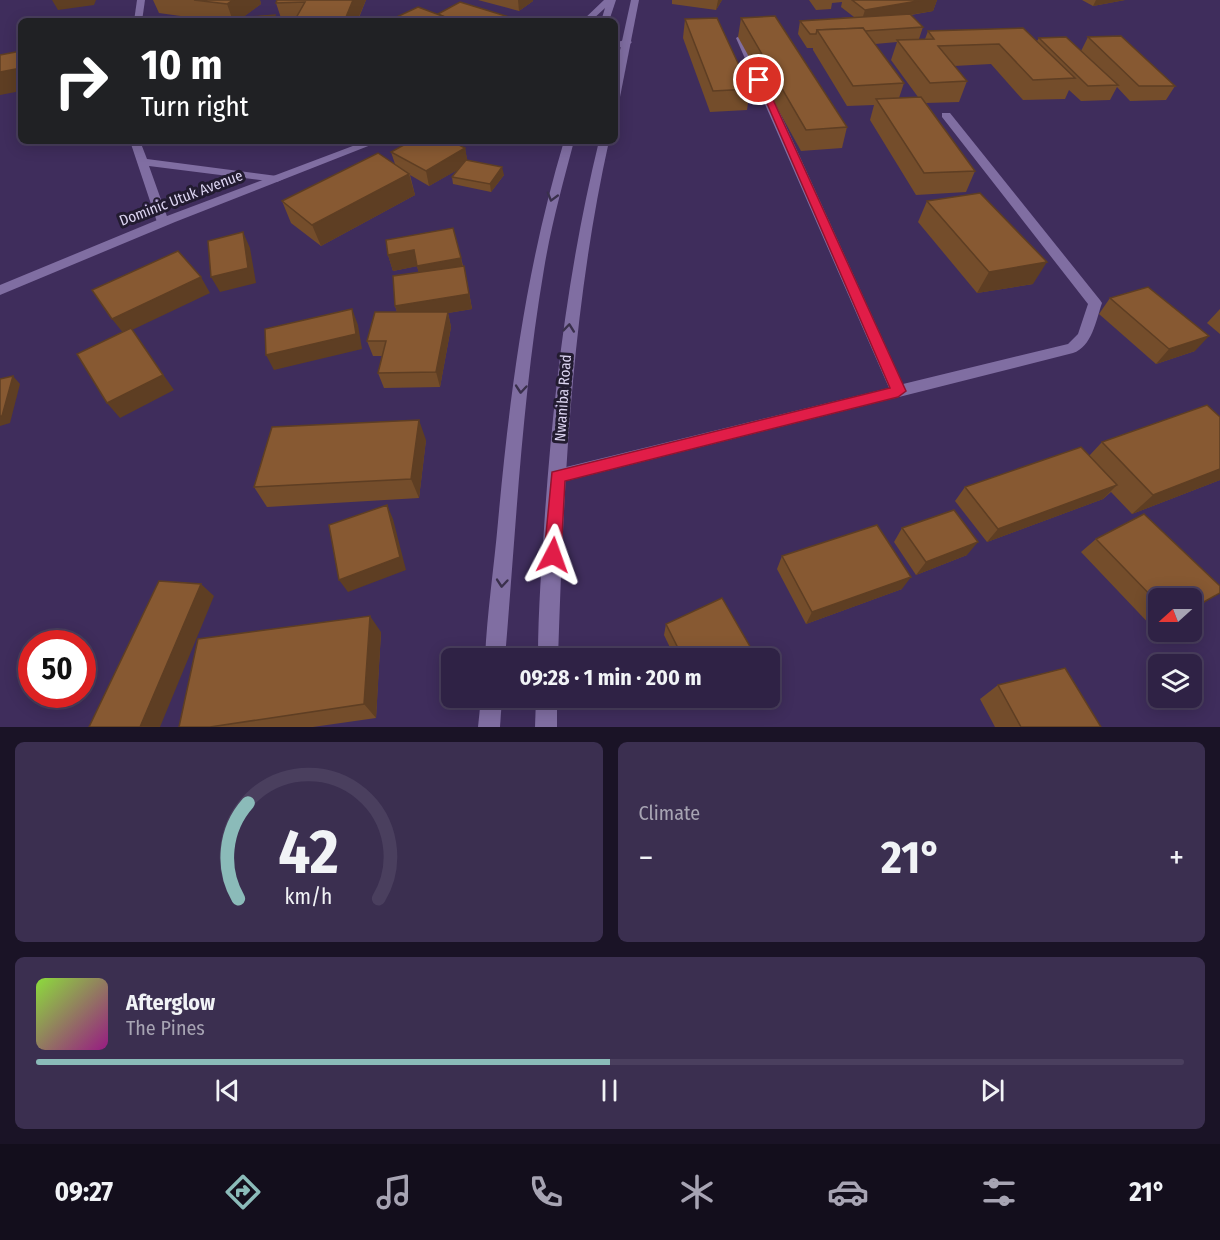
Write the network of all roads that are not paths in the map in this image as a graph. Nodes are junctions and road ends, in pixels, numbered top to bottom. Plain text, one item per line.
1 (141, 0) edge
2 (610, 0) edge
3 (635, 0) edge
4 (138, 18) edge
5 (589, 18) edge
6 (606, 18) edge
7 (741, 38) edge
8 (627, 42) junction
9 (618, 45) edge
10 (618, 83) edge
11 (946, 115) dead end
12 (136, 144) edge
13 (368, 144) edge
14 (565, 144) edge
15 (603, 144) edge
16 (142, 162) junction
17 (277, 178) junction
18 (163, 222) junction
19 (0, 290) edge
20 (898, 391) junction
21 (558, 476) junction
22 (496, 648) edge
23 (549, 648) edge
24 (491, 708) edge
25 (547, 708) edge
26 (489, 727) edge
27 (546, 727) edge

1 - 4 street
2 - 5 street
2 - 6 street
3 - 8 street
7 - 20 street
8 - 9 street
8 - 10 street
11 - 20 street
12 - 16 street
13 - 17 street, Dominic Utuk Avenue
14 -> 22 street
21 -> 15 street, Nwaniba Road
16 - 17 street
16 - 18 street
17 - 18 street, Dominic Utuk Avenue
18 - 19 street, Dominic Utuk Avenue
20 - 21 street
21 - 23 street, Nwaniba Road
24 - 26 street
25 - 27 street

